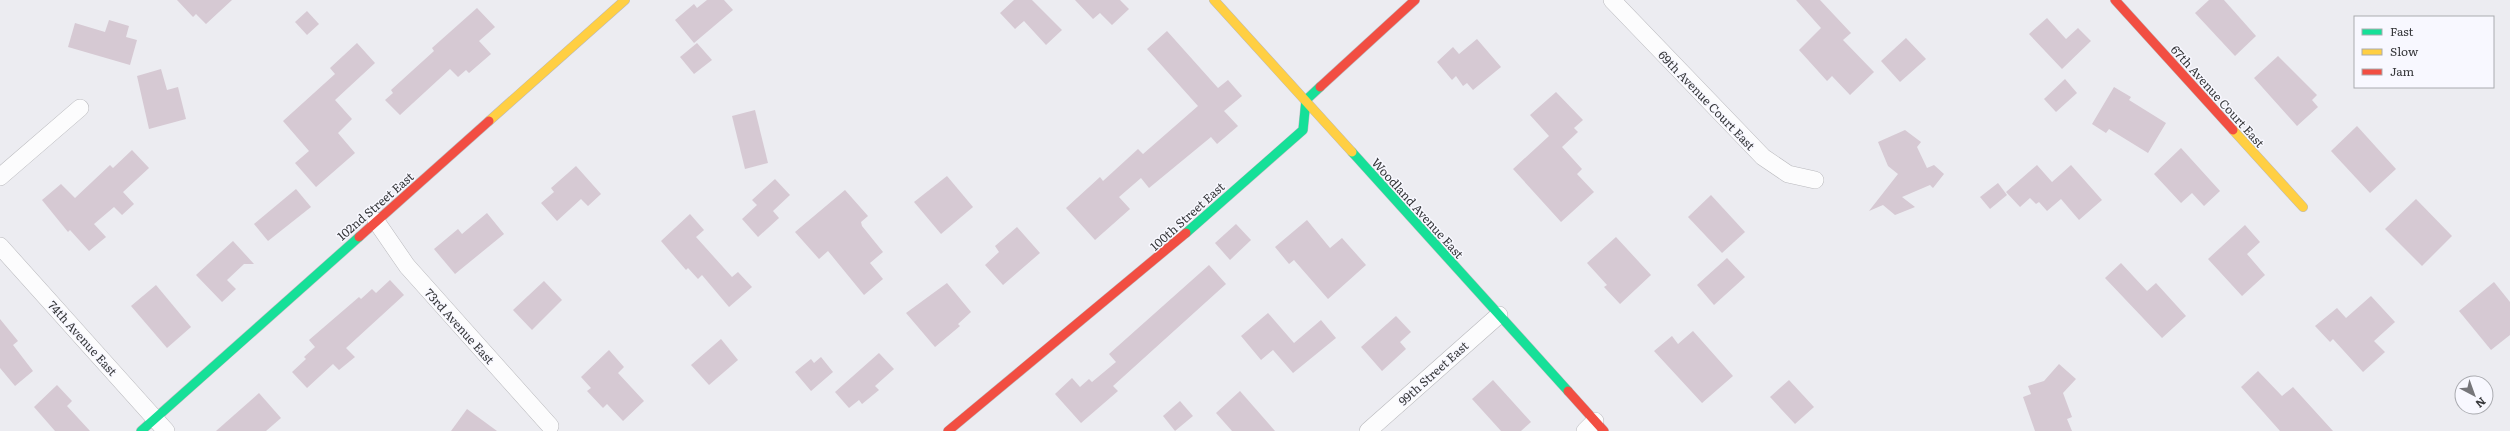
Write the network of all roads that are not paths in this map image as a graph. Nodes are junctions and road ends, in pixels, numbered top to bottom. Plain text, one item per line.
1 (625, 0) edge
2 (1214, 0) edge
3 (1415, 0) edge
4 (1612, 0) edge
5 (2115, 0) edge
6 (1306, 100) junction
7 (80, 108) dead end
8 (0, 177) edge
9 (1815, 180) dead end
10 (2303, 207) dead end
11 (376, 221) junction
12 (0, 246) edge
13 (1499, 315) junction
14 (161, 425) edge
15 (550, 426) dead end
16 (1595, 428) edge
17 (141, 431) edge
18 (948, 431) edge
19 (1368, 431) edge

1 - 11 street, 102nd Street East
2 - 6 street, Woodland Avenue East
3 - 6 street
4 - 9 street, 69th Avenue Court East
5 - 10 street, 67th Avenue Court East
6 - 13 street, Woodland Avenue East
6 - 18 street, 100th Street East
7 - 8 street
11 - 14 street, 102nd Street East
11 - 15 street, 73rd Avenue East
12 - 14 street, 74th Avenue East
13 - 16 street, Woodland Avenue East
13 - 19 street, 99th Street East
14 - 17 street, 102nd Street East

